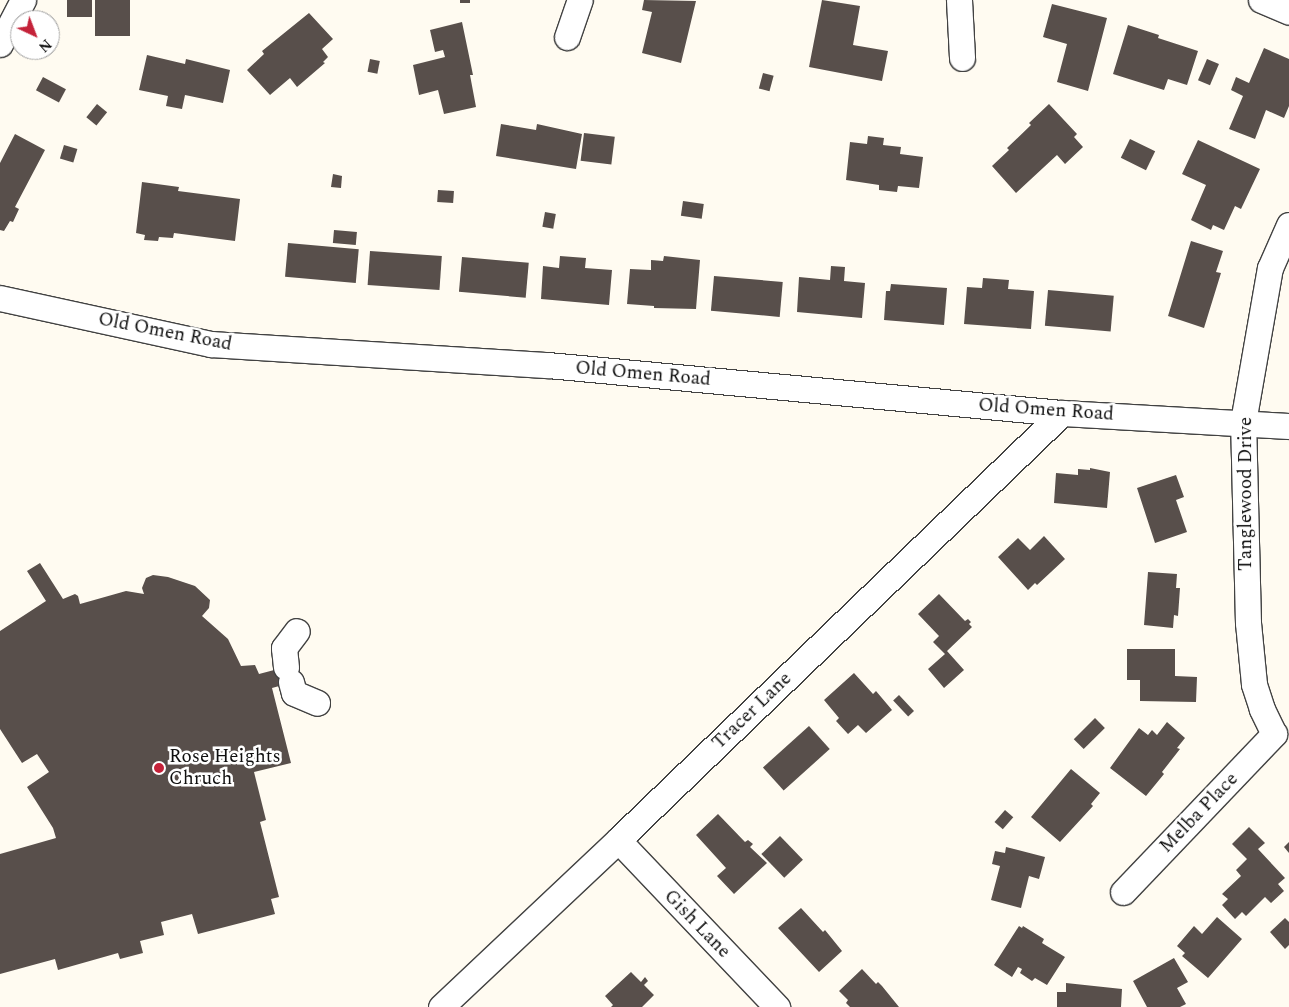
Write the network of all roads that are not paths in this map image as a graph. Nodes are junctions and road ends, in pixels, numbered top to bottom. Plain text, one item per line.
1 (23, 0) edge
2 (580, 0) edge
3 (959, 0) edge
4 (1261, 0) edge
5 (1289, 12) edge
6 (566, 37) dead end
7 (0, 44) edge
8 (962, 58) dead end
9 (1289, 225) edge
10 (0, 298) edge
11 (1062, 413) junction
12 (1243, 422) junction
13 (1289, 426) edge
14 (296, 631) dead end
15 (317, 703) dead end
16 (1282, 737) edge
17 (618, 840) junction
18 (1123, 892) dead end
19 (441, 1007) edge
20 (777, 1007) edge

1 - 7 street
2 - 6 street
3 - 8 street
4 - 5 street
9 - 12 street, Tanglewood Drive
10 - 11 street, Old Omen Road
11 - 12 street, Old Omen Road
11 - 17 street, Tracer Lane
12 - 13 street, Old Omen Road
12 - 16 street, Tanglewood Drive
14 - 15 street
16 - 18 street, Melba Place
17 - 19 street, Tracer Lane
17 - 20 street, Gish Lane

